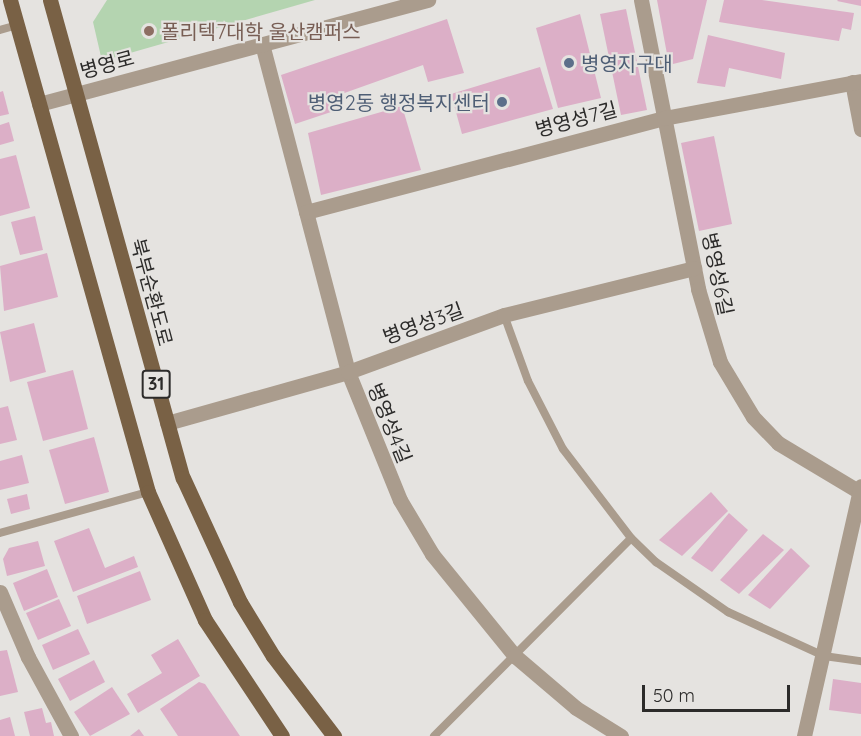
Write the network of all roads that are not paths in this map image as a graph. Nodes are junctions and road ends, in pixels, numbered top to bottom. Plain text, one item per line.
1 (10, 0) edge
2 (50, 0) edge
3 (428, 0) edge
4 (642, 0) edge
5 (18, 25) junction
6 (0, 30) edge
7 (262, 44) junction
8 (857, 82) edge
9 (76, 94) junction
10 (39, 104) junction
11 (664, 118) junction
12 (861, 129) edge
13 (306, 212) junction
14 (694, 268) junction
15 (504, 315) junction
16 (348, 372) junction
17 (167, 423) junction
18 (860, 490) edge
19 (148, 492) junction
20 (0, 533) edge
21 (631, 538) junction
22 (0, 592) edge
23 (515, 656) junction
24 (824, 656) junction
25 (861, 661) edge
26 (71, 736) edge
27 (282, 736) edge
28 (334, 736) edge
29 (434, 736) edge
30 (621, 736) edge
31 (804, 736) edge

1 - 5 main road, 31
2 - 9 main road, 북부순환도로 / 31
3 - 7 street, 병영로
4 - 11 street, 병영성6길
5 - 6 lane
5 - 10 main road, 31
7 - 9 street, 병영로
7 - 13 street, 병영성4길
8 - 11 street, 병영성7길
8 - 12 street
9 - 10 street, 병영로
9 - 17 main road, 북부순환도로 / 31
10 - 19 main road, 31
11 - 13 street, 병영성7길
11 - 14 street, 병영성6길
13 - 16 street, 병영성4길
14 - 15 street, 병영성3길
14 - 18 street, 병영성6길
15 - 16 street, 병영성3길
15 - 21 lane
16 - 17 street, 병영성3길
16 - 23 street, 병영성4길
17 - 28 main road, 북부순환도로 / 31
18 - 24 street
19 - 20 lane
19 - 27 main road, 31
21 - 23 lane
21 - 24 lane
22 - 26 street
23 - 29 lane
23 - 30 street, 병영성4길
24 - 25 lane
24 - 31 street

